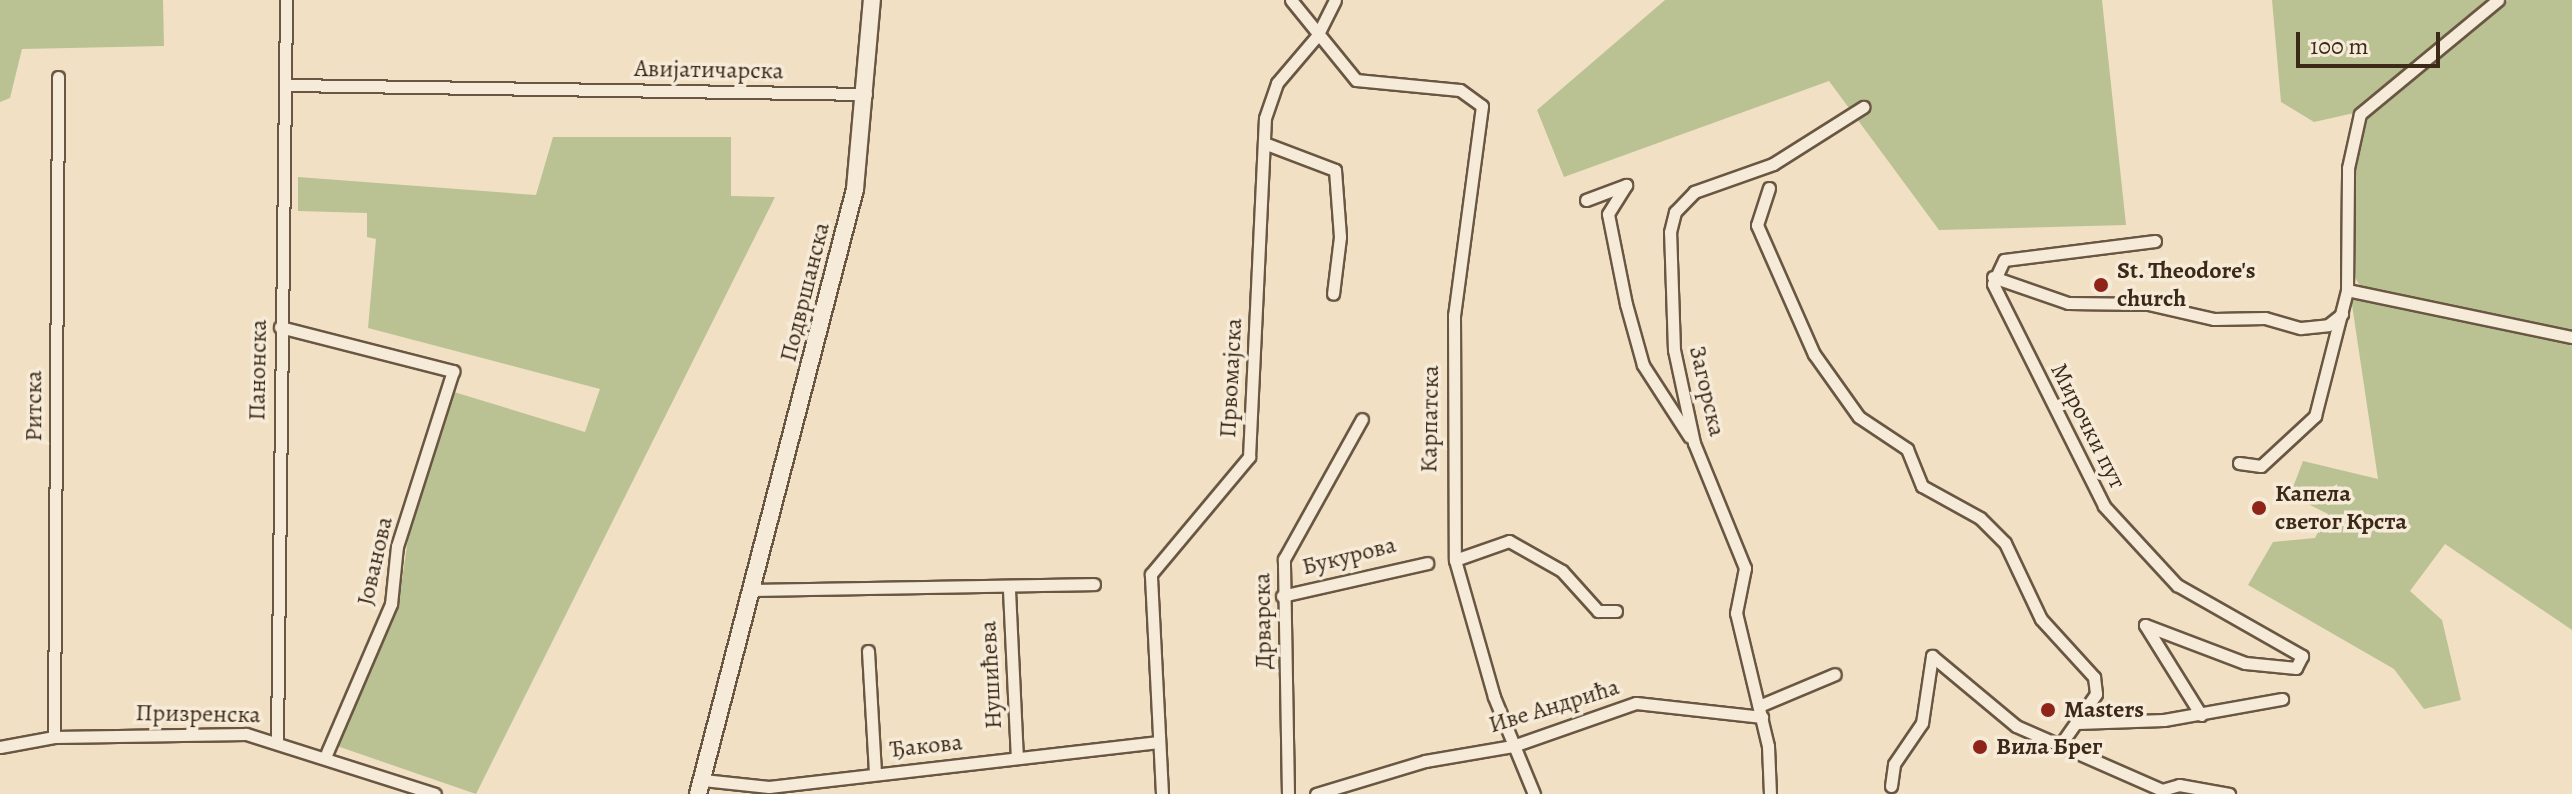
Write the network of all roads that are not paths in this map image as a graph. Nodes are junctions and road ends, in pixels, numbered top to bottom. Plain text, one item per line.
1 (286, 0) edge
2 (872, 0) edge
3 (1291, 0) edge
4 (1335, 0) edge
5 (2498, 0) edge
6 (1317, 36) junction
7 (58, 77) dead end
8 (288, 85) junction
9 (866, 94) junction
10 (1863, 107) dead end
11 (1264, 143) junction
12 (1769, 188) dead end
13 (1586, 200) dead end
14 (2155, 241) dead end
15 (1993, 277) junction
16 (2347, 290) junction
17 (1333, 294) dead end
18 (2342, 314) junction
19 (280, 327) junction
20 (2572, 337) edge
21 (1362, 419) dead end
22 (1694, 443) junction
23 (2239, 463) dead end
24 (1455, 560) junction
25 (1427, 563) dead end
26 (1094, 584) dead end
27 (757, 590) junction
28 (1009, 590) junction
29 (1282, 596) junction
30 (1616, 611) dead end
31 (868, 651) dead end
32 (1835, 674) dead end
33 (2282, 699) dead end
34 (1760, 711) junction
35 (2201, 715) junction
36 (2077, 723) junction
37 (54, 737) junction
38 (277, 740) junction
39 (2063, 741) junction
40 (1156, 742) junction
41 (1513, 746) junction
42 (0, 747) edge
43 (326, 755) junction
44 (1017, 758) junction
45 (875, 774) junction
46 (1891, 786) dead end
47 (703, 789) edge
48 (1770, 790) edge
49 (769, 791) edge
50 (2163, 792) edge
51 (435, 794) edge
52 (1162, 794) edge
53 (1288, 794) edge
54 (1316, 794) edge
55 (1534, 794) edge
56 (2229, 794) edge

1 - 8 street, Панонска
2 - 9 street, Подвршанска
3 - 6 street
4 - 6 street, Првомајска
5 - 16 street
6 - 11 street, Првомајска
6 - 24 street, Карпатска
7 - 37 street, Ритска
8 - 9 street, Авијатичарска
8 - 19 street, Панонска
9 - 27 street, Подвршанска
10 - 22 street, Загорска
11 - 17 street
11 - 40 street, Првомајска
12 - 36 street
13 - 22 street
14 - 15 street
15 - 18 street
15 - 35 street, Мирочки пут
16 - 18 street
16 - 20 street
18 - 23 street
19 - 38 street, Панонска
19 - 43 street, Јованова
21 - 29 street, Дрварска
22 - 34 street, Загорска
24 - 30 street
24 - 41 street, Карпатска
25 - 29 street, Букурова
26 - 28 street
27 - 28 street
27 - 47 street, Подвршанска
28 - 44 street, Нушићева
29 - 53 street, Дрварска
31 - 45 street
32 - 34 street, Иве Андрића
33 - 35 street
34 - 41 street, Иве Андрића
34 - 48 street, Загорска
35 - 36 street
36 - 39 street
37 - 38 street, Призренска
37 - 42 street, Призренска
38 - 43 street, Призренска
39 - 46 street
39 - 50 street
40 - 44 street, Ђакова
40 - 52 street, Првомајска
41 - 54 street, Иве Андрића
41 - 55 street, Карпатска
43 - 51 street, Призренска
44 - 45 street, Ђакова
45 - 49 street, Ђакова
47 - 49 street, Ђакова
50 - 56 street

